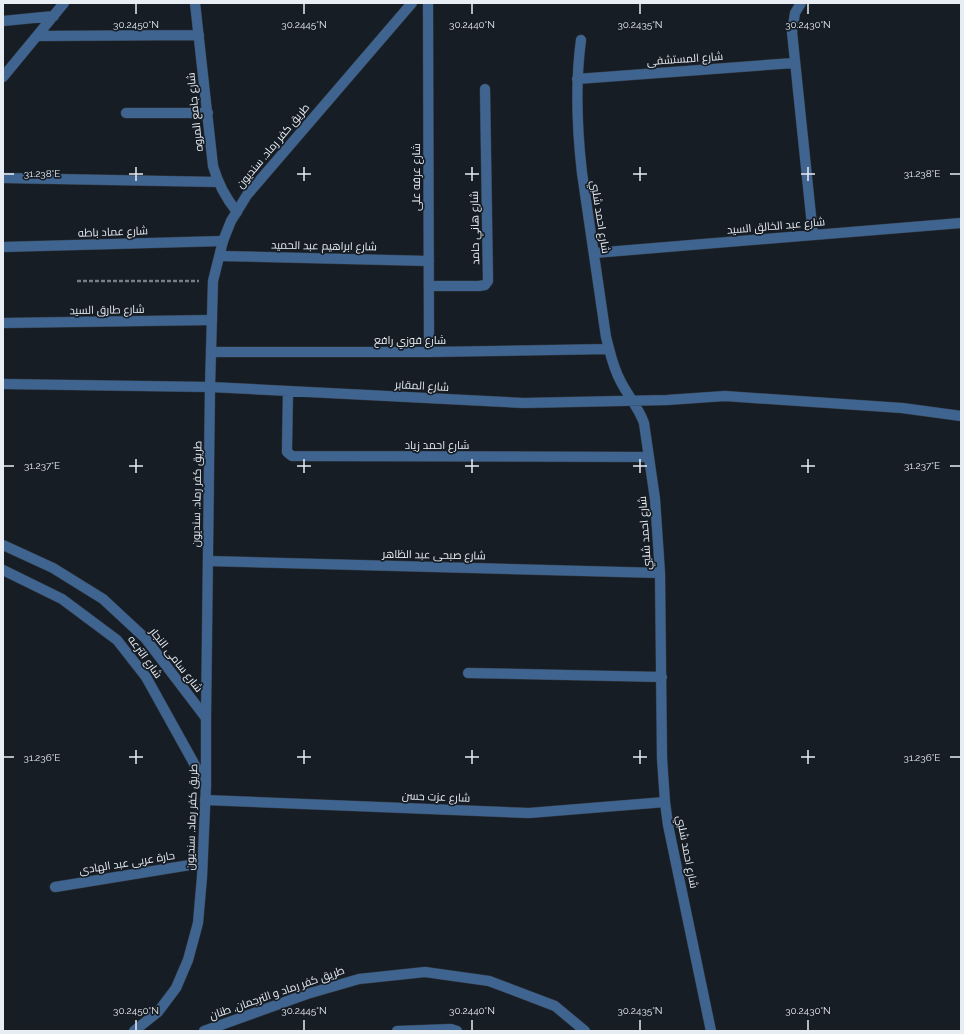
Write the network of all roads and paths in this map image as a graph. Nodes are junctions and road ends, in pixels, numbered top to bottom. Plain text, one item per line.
1 (64, 3) edge
2 (195, 3) edge
3 (412, 3) edge
4 (428, 3) edge
5 (800, 3) edge
6 (54, 16) junction
7 (3, 21) edge
8 (198, 35) junction
9 (37, 36) junction
10 (581, 40) dead end
11 (794, 63) junction
12 (3, 77) edge
13 (577, 79) junction
14 (486, 89) dead end
15 (208, 112) junction
16 (126, 113) dead end
17 (3, 178) edge
18 (218, 182) junction
19 (237, 212) junction
20 (961, 223) edge
21 (813, 235) junction
22 (223, 241) junction
23 (3, 247) edge
24 (594, 253) junction
25 (220, 256) junction
26 (429, 261) junction
27 (213, 281) junction
28 (77, 282) dead end
29 (429, 286) junction
30 (212, 320) junction
31 (3, 323) edge
32 (609, 349) junction
33 (211, 352) junction
34 (429, 352) junction
35 (3, 384) edge
36 (210, 387) junction
37 (288, 391) junction
38 (633, 401) junction
39 (961, 416) edge
40 (649, 457) junction
41 (3, 545) edge
42 (208, 561) junction
43 (3, 570) edge
44 (660, 573) junction
45 (468, 673) dead end
46 (662, 677) junction
47 (206, 718) junction
48 (206, 785) junction
49 (205, 800) junction
50 (665, 802) junction
51 (202, 864) junction
52 (55, 887) dead end
53 (134, 1031) edge
54 (204, 1031) edge
55 (397, 1031) edge
56 (457, 1031) edge
57 (585, 1031) edge
58 (711, 1031) edge

1 - 6 street
2 - 8 street, شارع جامع المروه
3 - 19 street, طريق كفر رماد, سنديون
4 - 26 street, شارع عرفه على
5 - 11 street
6 - 7 street
6 - 9 street
8 - 9 street
8 - 15 street, شارع جامع المروه
9 - 12 street
10 - 13 street, شارع احمد شلبي
11 - 13 street, شارع المستشفى
11 - 21 street
13 - 24 street, شارع احمد شلبي
14 - 29 street, شارع هاني حامد
15 - 16 street
15 - 18 street, شارع جامع المروه
17 - 18 street
18 - 19 street, شارع جامع المروه
19 - 22 street, طريق كفر رماد, سنديون
20 - 21 street, شارع عبد الخالق السيد
21 - 24 street, شارع عبد الخالق السيد
22 - 23 street, شارع عماد باطه
22 - 25 street, طريق كفر رماد, سنديون
24 - 32 street, شارع احمد شلبي
25 - 26 street, شارع ابراهيم عبد الحميد
25 - 27 street, طريق كفر رماد, سنديون
26 - 29 street, شارع عرفه على
27 - 28 path
27 - 30 street, طريق كفر رماد, سنديون
29 - 34 street, شارع عرفه على
30 - 31 street, شارع طارق السيد
30 - 33 street, طريق كفر رماد, سنديون
32 - 34 street, شارع فوزي رافع
32 - 38 street, شارع احمد شلبي
33 - 34 street, شارع فوزي رافع
33 - 36 street, طريق كفر رماد, سنديون
35 - 36 street, شارع المقابر
36 - 37 street, شارع المقابر
36 - 42 street, طريق كفر رماد, سنديون
37 - 38 street, شارع المقابر
37 - 40 street, شارع احمد زياد
38 - 39 street, شارع المقابر
38 - 40 street, شارع احمد شلبي
40 - 44 street, شارع احمد شلبي
41 - 47 street, شارع سامى النجار
42 - 44 street, شارع صبحى عبد الظاهر
42 - 47 street, طريق كفر رماد, سنديون
43 - 48 street, شارع الترعه
44 - 46 street, شارع احمد شلبي
45 - 46 street
46 - 50 street, شارع احمد شلبي
47 - 48 street, طريق كفر رماد, سنديون
48 - 49 street, طريق كفر رماد, سنديون
49 - 50 street, شارع عزت حسن
49 - 51 street, طريق كفر رماد, سنديون
50 - 58 street, شارع احمد شلبي
51 - 52 street, حارة عربى عبد الهادى
51 - 53 street, طريق كفر رماد, سنديون
54 - 57 street, طريق كفر رماد و الترجمان, طنان
55 - 56 street

